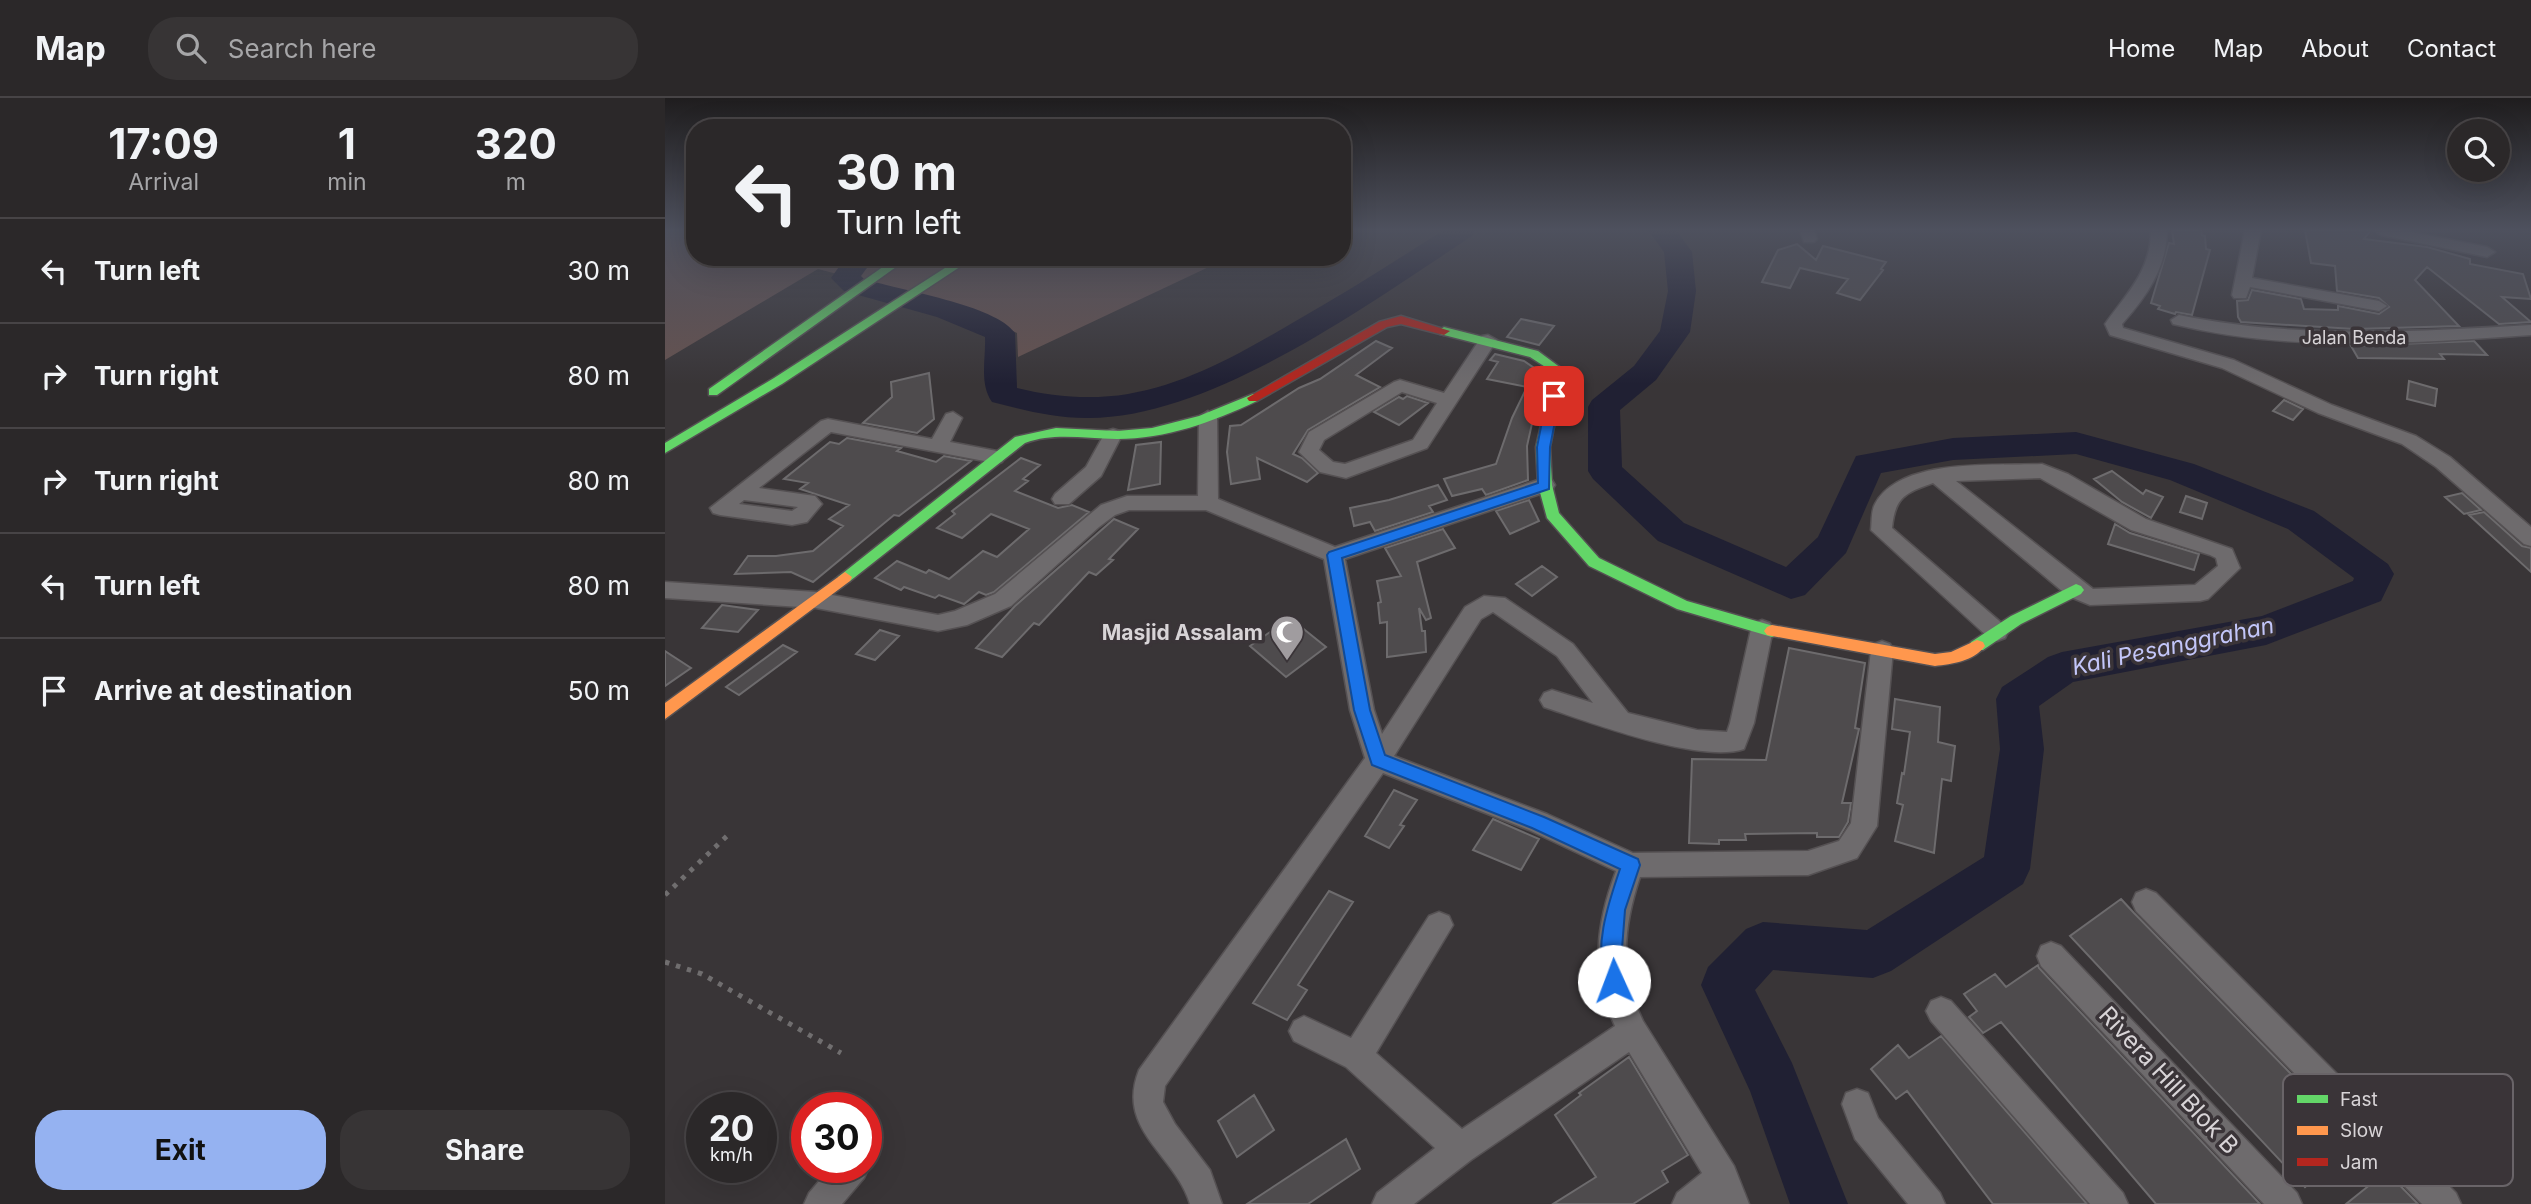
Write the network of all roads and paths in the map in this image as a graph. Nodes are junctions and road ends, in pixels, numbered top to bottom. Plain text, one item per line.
1 (880, 282) edge
2 (942, 282) edge
3 (2146, 282) edge
4 (2243, 282) edge
5 (2379, 306) dead end
6 (2179, 320) dead end
7 (2531, 330) edge
8 (1488, 341) junction
9 (707, 395) dead end
10 (1448, 400) junction
11 (1208, 417) junction
12 (953, 418) dead end
13 (1113, 435) junction
14 (937, 446) junction
15 (665, 449) edge
16 (995, 457) junction
17 (1935, 475) junction
18 (1545, 485) junction
19 (741, 493) dead end
20 (1062, 499) dead end
21 (1208, 503) junction
22 (2531, 539) edge
23 (1334, 555) junction
24 (665, 590) edge
25 (2076, 590) junction
26 (816, 600) junction
27 (1762, 629) junction
28 (1997, 632) junction
29 (1881, 650) junction
30 (1552, 700) dead end
31 (665, 712) edge
32 (1619, 719) junction
33 (1378, 760) junction
34 (728, 835) dead end
35 (1631, 865) junction
36 (665, 895) edge
37 (2146, 902) dead end
38 (1439, 925) dead end
39 (2051, 956) dead end
40 (665, 962) edge
41 (1941, 1010) dead end
42 (1304, 1031) dead end
43 (1633, 1031) junction
44 (841, 1054) dead end
45 (1357, 1056) junction
46 (2316, 1074) edge
47 (1857, 1104) dead end
48 (1460, 1149) junction
49 (839, 1183) edge
50 (2427, 1186) edge
51 (1728, 1190) edge
52 (820, 1204) edge
53 (1206, 1204) edge
54 (1388, 1204) edge
55 (1688, 1204) edge
56 (1929, 1204) edge
57 (2112, 1204) edge
58 (2286, 1204) edge
59 (2445, 1204) edge

1 - 9 main road
2 - 15 main road
3 - 22 street
4 - 5 street
6 - 7 street, Jalan Benda
8 - 10 street
8 - 11 main road
8 - 18 main road
10 - 10 street
11 - 13 main road
11 - 21 street
12 - 14 street
13 - 16 main road
13 - 20 street
14 - 16 street
14 - 19 street
16 - 26 main road
17 - 25 street
17 - 25 street
17 - 28 street
18 - 23 street
18 - 27 main road
21 - 23 street
21 - 26 street
23 - 33 street
24 - 26 street
25 - 28 main road
26 - 31 main road
27 - 29 main road
27 - 32 street
28 - 29 main road
29 - 35 street
30 - 32 street
32 - 33 street
33 - 35 street
33 - 53 street
34 - 36 path
35 - 43 street
37 - 46 street
38 - 45 street
39 - 58 street, Rivera Hill Blok B
40 - 44 path
41 - 57 street
42 - 45 street
43 - 48 street
43 - 51 street
45 - 48 street
47 - 56 street
48 - 54 street
49 - 52 street
50 - 59 street
51 - 55 street

